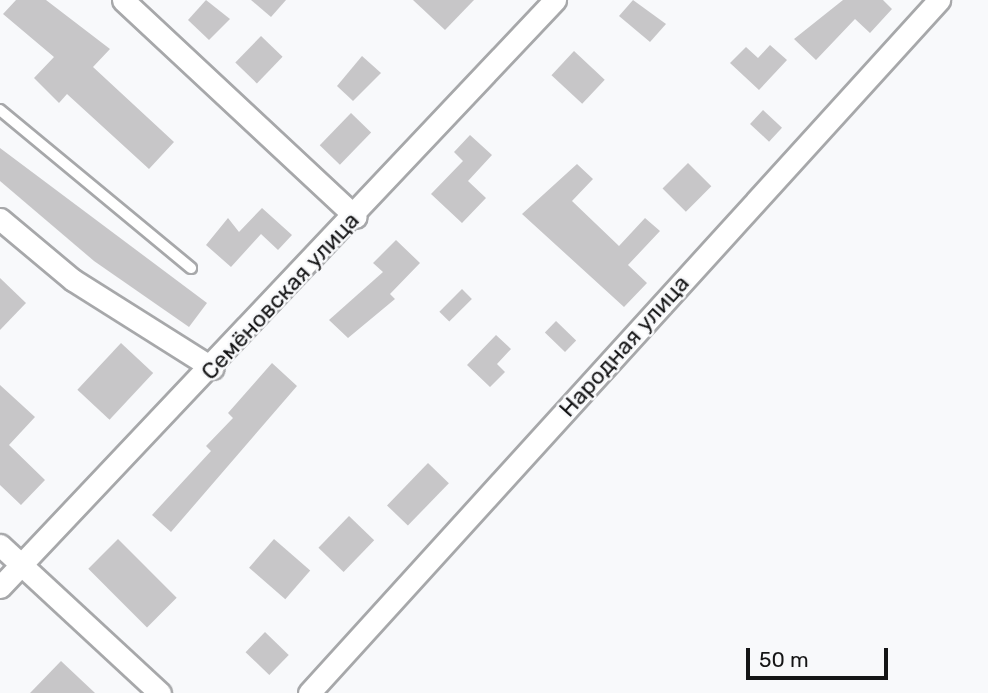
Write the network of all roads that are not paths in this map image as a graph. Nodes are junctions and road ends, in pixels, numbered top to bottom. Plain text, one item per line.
1 (555, 0) edge
2 (939, 0) edge
3 (131, 3) edge
4 (0, 110) edge
5 (356, 217) junction
6 (0, 219) edge
7 (191, 268) dead end
8 (213, 368) junction
9 (0, 545) edge
10 (21, 564) junction
11 (0, 587) edge
12 (160, 693) edge
13 (309, 693) edge

1 - 5 street, Семёновская улица
2 - 13 street, Народная улица
3 - 5 street
4 - 7 lane
5 - 8 street, Семёновская улица
6 - 8 street
8 - 10 street, Семёновская улица
9 - 10 street
10 - 11 street, Семёновская улица
10 - 12 street

